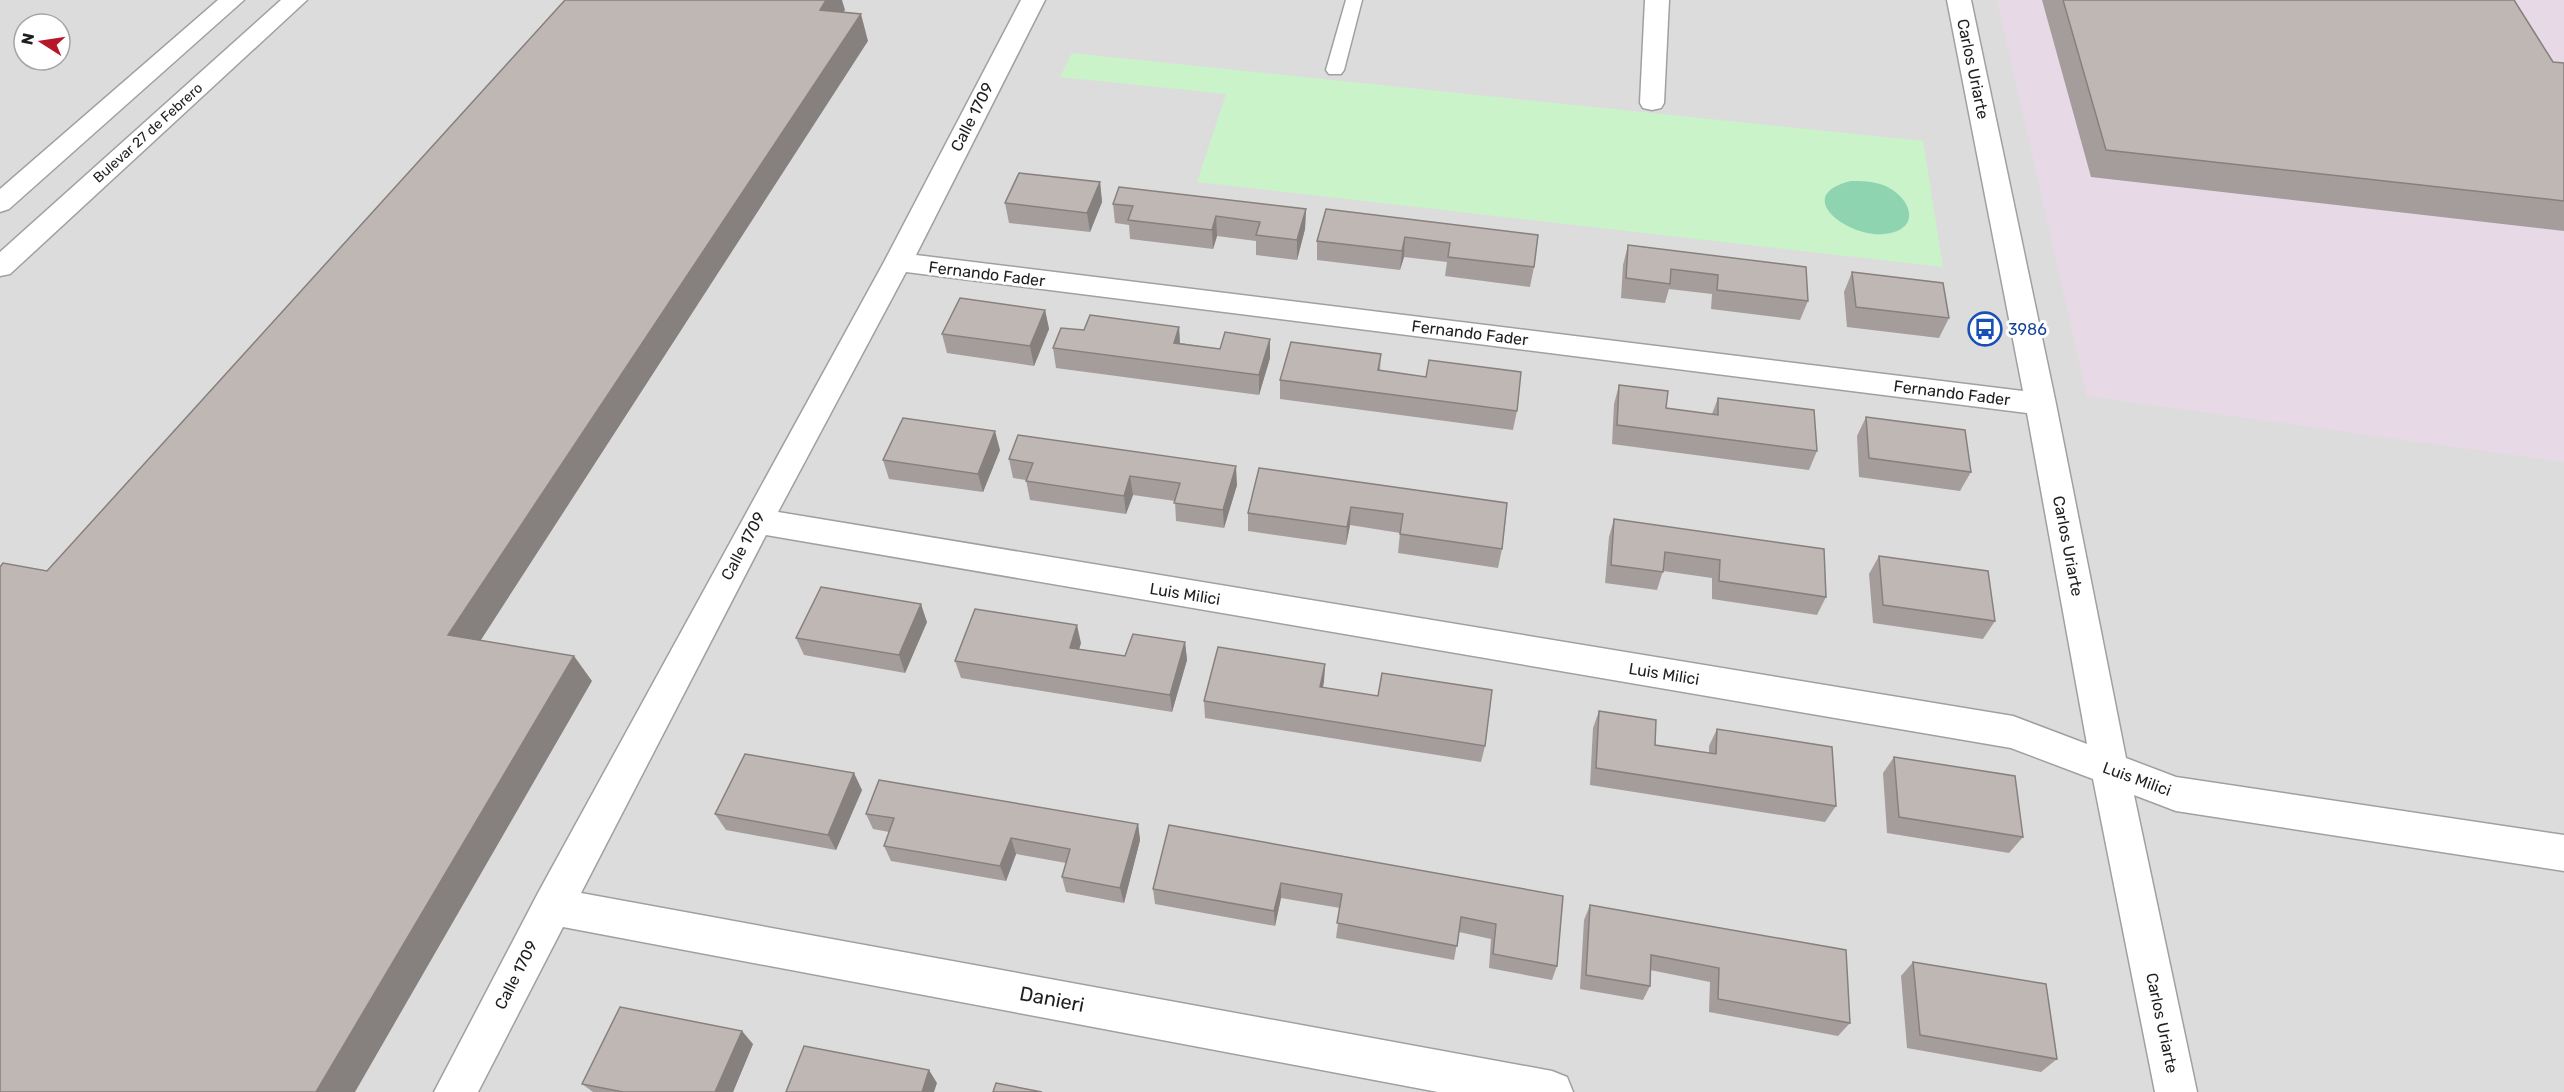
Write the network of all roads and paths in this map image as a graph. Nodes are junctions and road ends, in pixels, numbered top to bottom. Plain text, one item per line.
1 (232, 0) edge
2 (296, 0) edge
3 (1033, 0) edge
4 (1354, 0) edge
5 (1657, 0) edge
6 (1959, 0) edge
7 (1335, 70) dead end
8 (1652, 103) dead end
9 (0, 203) edge
10 (898, 262) junction
11 (0, 267) edge
12 (2042, 404) junction
13 (757, 521) junction
14 (2110, 770) junction
15 (2564, 853) edge
16 (552, 906) junction
17 (455, 1092) edge
18 (1552, 1092) edge
19 (2176, 1092) edge

1 - 9 street
2 - 11 street, Bulevar 27 de Febrero
3 - 10 street, Calle 1709
4 - 7 lane
5 - 8 street
6 - 12 street, Carlos Uriarte
10 - 12 street, Fernando Fader
10 - 13 street, Calle 1709
12 - 14 street, Carlos Uriarte
13 - 14 street, Luis Milici
13 - 16 street, Calle 1709
14 - 15 street, Luis Milici
14 - 19 street, Carlos Uriarte
16 - 17 street, Calle 1709
16 - 18 street, Danieri

